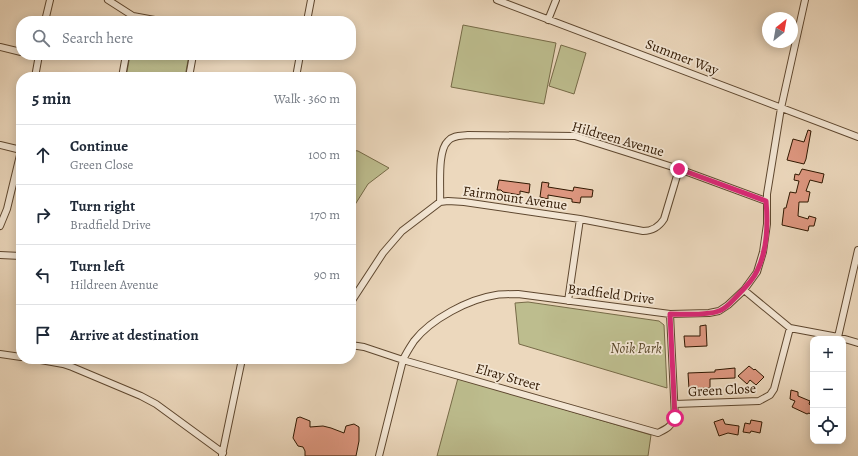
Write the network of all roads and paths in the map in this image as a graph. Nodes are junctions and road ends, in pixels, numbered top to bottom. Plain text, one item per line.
1 (50, 0) edge
2 (108, 0) edge
3 (311, 0) edge
4 (497, 0) edge
5 (556, 0) edge
6 (805, 0) edge
7 (47, 16) edge
8 (129, 16) edge
9 (308, 16) edge
10 (548, 20) junction
11 (0, 47) edge
12 (16, 51) edge
13 (37, 60) edge
14 (125, 60) edge
15 (193, 60) edge
16 (299, 60) edge
17 (35, 72) edge
18 (123, 72) edge
19 (190, 72) edge
20 (297, 72) edge
21 (782, 108) junction
22 (858, 137) edge
23 (0, 145) edge
24 (16, 149) edge
25 (679, 169) junction
26 (16, 176) edge
27 (766, 201) junction
28 (440, 202) junction
29 (580, 219) junction
30 (0, 226) edge
31 (858, 250) edge
32 (0, 255) edge
33 (16, 256) edge
34 (744, 290) junction
35 (356, 295) edge
36 (568, 301) junction
37 (670, 314) junction
38 (790, 328) junction
39 (833, 336) edge
40 (838, 336) edge
41 (846, 339) edge
42 (858, 343) edge
43 (356, 346) edge
44 (0, 354) edge
45 (16, 356) edge
46 (403, 360) junction
47 (63, 364) edge
48 (240, 364) edge
49 (675, 404) junction
50 (658, 433) joint
51 (222, 454) edge
52 (379, 456) edge

1 - 7 street
2 - 8 street
3 - 9 street
4 - 10 street, Summer Way
5 - 10 street
6 - 21 street, Bradfield Drive
10 - 21 street, Summer Way
11 - 12 street
13 - 17 street
14 - 18 street
15 - 19 street
16 - 20 street
21 - 22 street, Summer Way
21 - 27 street, Bradfield Drive
23 - 24 street
25 - 27 street, Hildreen Avenue
25 - 28 street, Hildreen Avenue
25 - 29 street, Fairmount Avenue
26 - 30 street
27 - 34 street, Bradfield Drive
28 - 29 street, Fairmount Avenue
28 - 35 street
29 - 36 street
31 - 40 street
32 - 33 street
34 - 37 street, Bradfield Drive
34 - 38 street
36 - 37 street, Bradfield Drive
36 - 46 street, Bradfield Drive
37 - 49 street, Green Close
38 - 39 street
38 - 49 street, Green Close
41 - 42 street
43 - 46 street, Elray Street
44 - 45 street
46 - 50 street, Elray Street
46 - 52 street, Bradfield Drive
47 - 51 street
48 - 51 street
49 - 50 street, Green Close

